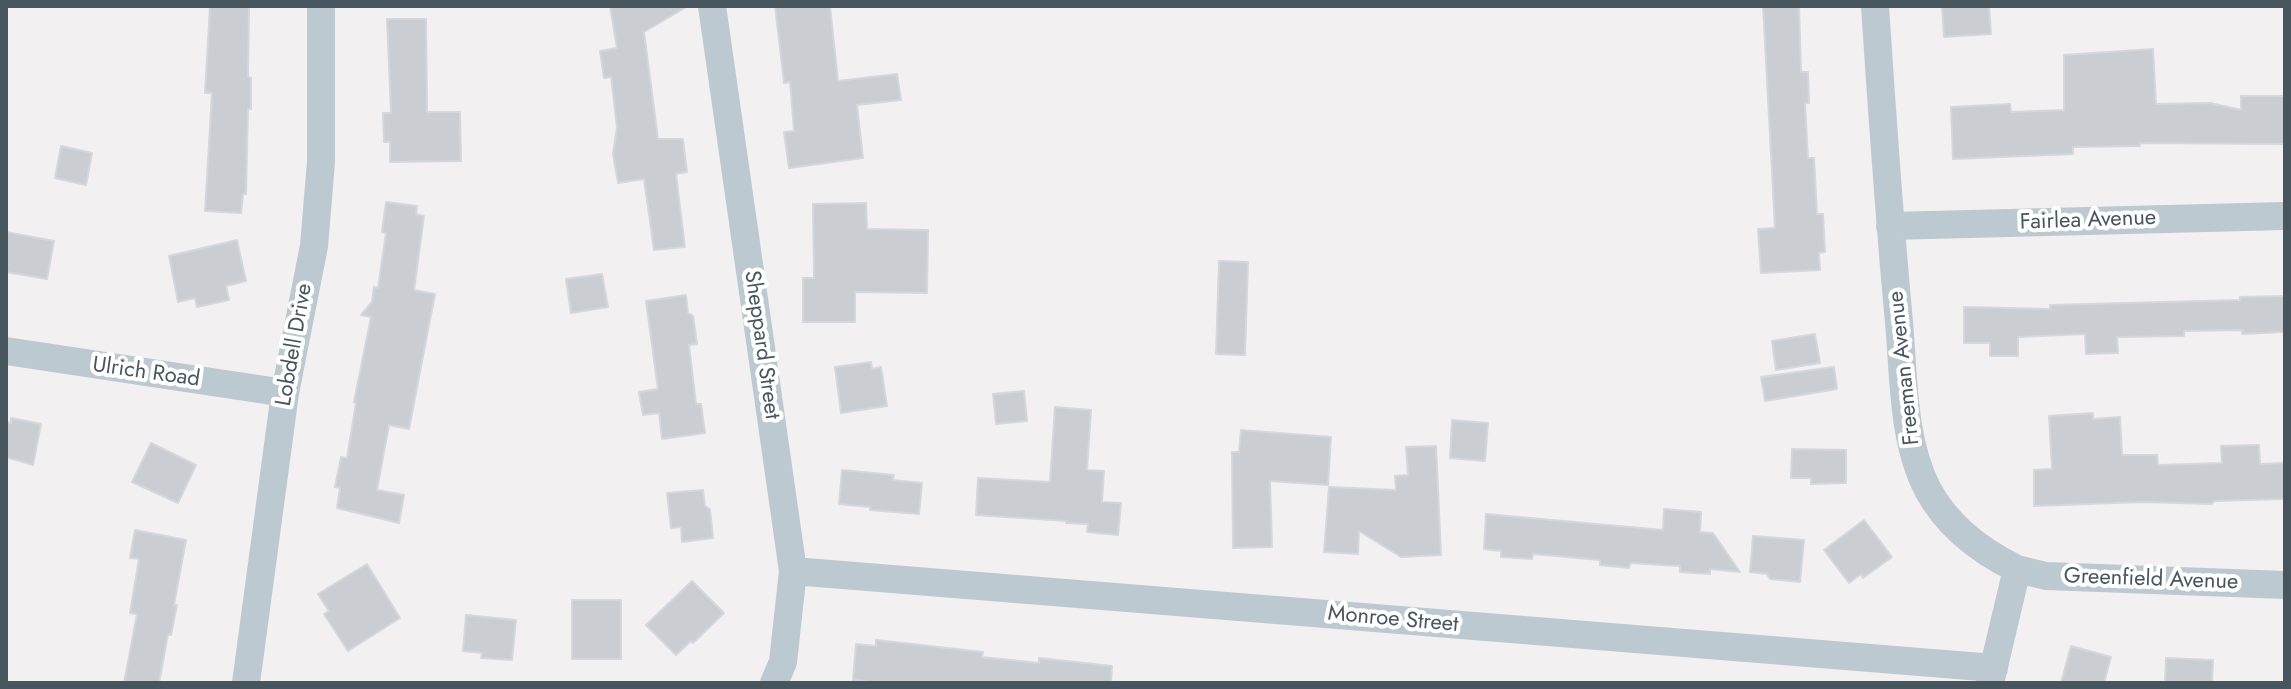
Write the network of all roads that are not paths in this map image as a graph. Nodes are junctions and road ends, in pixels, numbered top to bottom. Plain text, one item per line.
1 (321, 6) edge
2 (712, 6) edge
3 (1875, 6) edge
4 (2285, 216) edge
5 (1890, 226) junction
6 (6, 351) edge
7 (285, 393) junction
8 (2017, 569) junction
9 (793, 571) junction
10 (2285, 585) edge
11 (1992, 676) edge
12 (246, 683) edge
13 (774, 683) edge

1 - 7 street, Lobdell Drive
2 - 9 street, Sheppard Street
3 - 5 street, Freeman Avenue
4 - 5 street, Fairlea Avenue
5 - 8 street, Freeman Avenue
6 - 7 street, Ulrich Road
7 - 12 street, Lobdell Drive
8 - 10 street, Greenfield Avenue
8 - 11 street
9 - 11 street, Monroe Street
9 - 13 street, Sheppard Street

